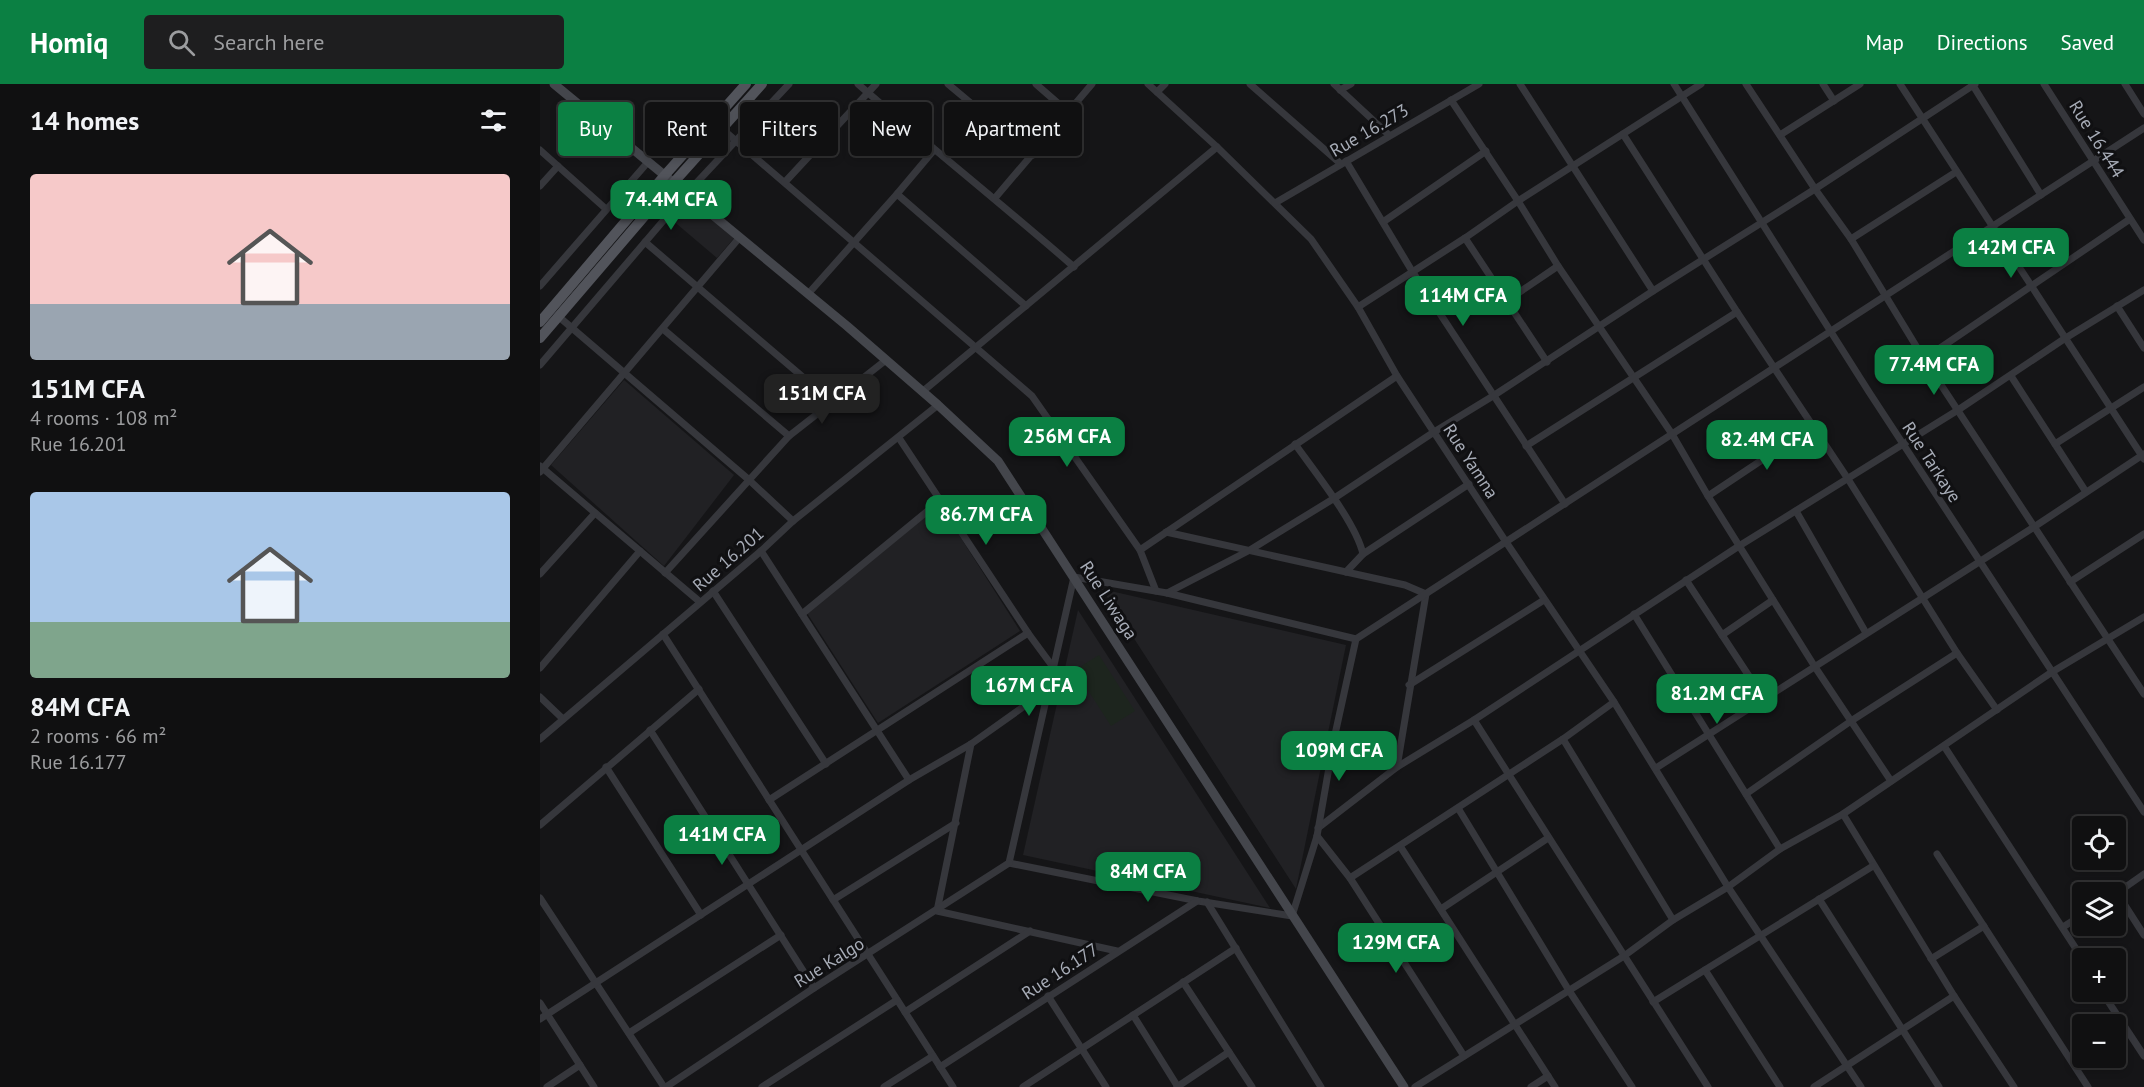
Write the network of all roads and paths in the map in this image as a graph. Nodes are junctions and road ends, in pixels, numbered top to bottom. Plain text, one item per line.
1 (554, 84) edge
2 (746, 84) edge
3 (762, 84) edge
4 (789, 84) edge
5 (858, 84) edge
6 (876, 84) edge
7 (948, 84) edge
8 (1036, 84) edge
9 (1092, 84) edge
10 (1148, 84) edge
11 (1165, 84) edge
12 (1250, 84) edge
13 (1334, 84) edge
14 (1351, 84) edge
15 (1479, 84) edge
16 (1520, 84) edge
17 (1674, 84) edge
18 (1701, 84) edge
19 (1746, 84) edge
20 (1823, 84) edge
21 (1860, 84) edge
22 (1900, 84) edge
23 (2044, 84) edge
24 (2124, 84) edge
25 (1973, 85) edge
26 (1340, 90) junction
27 (1157, 92) junction
28 (868, 93) junction
29 (1682, 96) junction
30 (1451, 100) junction
31 (1834, 101) junction
32 (970, 102) edge
33 (1057, 102) edge
34 (1077, 102) edge
35 (2144, 114) edge
36 (1922, 118) junction
37 (728, 120) edge
38 (2144, 128) edge
39 (728, 134) edge
40 (1623, 134) junction
41 (1389, 135) junction
42 (1780, 135) junction
43 (736, 140) junction
44 (1217, 147) junction
45 (540, 150) edge
46 (934, 150) junction
47 (1486, 151) junction
48 (692, 156) edge
49 (1032, 156) edge
50 (2092, 161) junction
51 (648, 162) junction
52 (1343, 163) junction
53 (558, 166) junction
54 (1573, 166) junction
55 (1956, 172) junction
56 (669, 178) junction
57 (785, 182) junction
58 (540, 186) edge
59 (1815, 189) junction
60 (687, 193) junction
61 (897, 194) junction
62 (2041, 195) junction
63 (995, 198) junction
64 (1518, 201) junction
65 (1275, 203) junction
66 (606, 209) junction
67 (2130, 219) junction
68 (1383, 222) junction
69 (1762, 222) junction
70 (1992, 227) junction
71 (740, 237) junction
72 (1466, 238) junction
73 (1851, 239) junction
74 (2144, 240) edge
75 (853, 241) junction
76 (645, 242) junction
77 (1704, 258) junction
78 (1558, 266) junction
79 (1074, 267) junction
80 (1412, 271) junction
81 (540, 286) edge
82 (2031, 287) junction
83 (699, 288) junction
84 (2144, 290) edge
85 (1653, 291) junction
86 (808, 294) junction
87 (1885, 295) junction
88 (1508, 300) junction
89 (1026, 306) junction
90 (2117, 306) junction
91 (1358, 307) junction
92 (1737, 312) junction
93 (558, 316) junction
94 (540, 322) edge
95 (572, 328) junction
96 (1599, 328) junction
97 (663, 329) junction
98 (1831, 331) junction
99 (540, 338) edge
100 (2064, 339) junction
101 (977, 347) junction
102 (2144, 348) edge
103 (1924, 359) junction
104 (886, 360) junction
105 (1547, 362) junction
106 (540, 365) edge
107 (1775, 367) junction
108 (625, 374) junction
109 (1397, 376) junction
110 (2011, 376) junction
111 (1635, 377) junction
112 (2144, 387) edge
113 (922, 392) junction
114 (1493, 396) junction
115 (832, 402) junction
116 (938, 405) junction
117 (2110, 408) junction
118 (1958, 410) junction
119 (1813, 426) junction
120 (1434, 432) junction
121 (1672, 434) junction
122 (789, 436) junction
123 (899, 438) junction
124 (1295, 444) junction
125 (1903, 444) junction
126 (2055, 444) junction
127 (1526, 446) junction
128 (2143, 456) edge
129 (541, 469) edge
130 (1848, 478) junction
131 (748, 479) junction
132 (1469, 484) junction
133 (2086, 492) junction
134 (1708, 496) junction
135 (1333, 499) junction
136 (941, 500) junction
137 (1565, 504) junction
138 (1796, 511) junction
139 (595, 513) junction
140 (793, 521) junction
141 (2034, 527) junction
142 (1166, 532) junction
143 (2144, 534) edge
144 (1506, 542) junction
145 (1739, 546) junction
146 (1140, 550) junction
147 (1250, 550) junction
148 (640, 551) junction
149 (761, 551) junction
150 (1363, 554) junction
151 (1979, 561) junction
152 (1346, 572) junction
153 (665, 573) junction
154 (540, 574) edge
155 (1074, 577) junction
156 (1686, 580) junction
157 (2070, 582) junction
158 (713, 591) junction
159 (1156, 591) junction
160 (1167, 593) junction
161 (1426, 594) junction
162 (1923, 597) junction
163 (1544, 600) junction
164 (1773, 600) junction
165 (700, 602) junction
166 (802, 614) junction
167 (1634, 614) junction
168 (2144, 617) edge
169 (1028, 633) junction
170 (1866, 633) junction
171 (663, 634) junction
172 (1722, 635) junction
173 (1356, 639) junction
174 (2108, 639) junction
175 (1579, 652) junction
176 (1957, 653) junction
177 (1053, 667) junction
178 (1815, 667) junction
179 (540, 668) edge
180 (2052, 672) junction
181 (1410, 685) junction
182 (699, 688) junction
183 (1047, 690) junction
184 (2144, 694) edge
185 (540, 698) edge
186 (1764, 699) junction
187 (1614, 702) junction
188 (1996, 710) junction
189 (563, 719) junction
190 (1474, 720) junction
191 (1851, 721) junction
192 (650, 730) junction
193 (878, 730) junction
194 (1708, 735) junction
195 (540, 739) edge
196 (1563, 740) junction
197 (971, 744) junction
198 (1944, 746) junction
199 (826, 764) junction
200 (606, 767) junction
201 (1397, 767) junction
202 (1656, 768) junction
203 (1508, 776) junction
204 (909, 780) junction
205 (1891, 781) junction
206 (1746, 794) junction
207 (769, 800) junction
208 (1458, 808) junction
209 (2144, 812) edge
210 (1843, 814) junction
211 (956, 823) junction
212 (540, 825) edge
213 (1318, 832) junction
214 (1548, 838) junction
215 (1400, 846) junction
216 (1780, 849) junction
217 (801, 850) junction
218 (1936, 854) dead end
219 (1009, 863) junction
220 (1873, 866) junction
221 (1497, 872) junction
222 (2144, 874) edge
223 (1350, 878) junction
224 (748, 884) junction
225 (2126, 886) edge
226 (1728, 887) junction
227 (540, 898) edge
228 (1819, 899) junction
229 (833, 900) junction
230 (1198, 901) junction
231 (1207, 902) junction
232 (2126, 908) edge
233 (1441, 909) junction
234 (937, 911) junction
235 (701, 915) junction
236 (1293, 916) junction
237 (1673, 920) junction
238 (2072, 921) edge
239 (1984, 926) junction
240 (2063, 927) junction
241 (1030, 931) junction
242 (781, 935) junction
243 (2144, 935) edge
244 (1761, 937) junction
245 (1236, 948) junction
246 (2076, 948) edge
247 (1117, 951) junction
248 (868, 955) junction
249 (1624, 956) junction
250 (1931, 959) junction
251 (1705, 970) junction
252 (1184, 982) junction
253 (596, 983) junction
254 (814, 988) junction
255 (1569, 989) junction
256 (1048, 996) junction
257 (1954, 996) junction
258 (897, 1000) junction
259 (1653, 1002) junction
260 (2109, 1002) edge
261 (540, 1003) edge
262 (905, 1012) junction
263 (548, 1014) junction
264 (1133, 1015) junction
265 (540, 1019) edge
266 (1514, 1023) junction
267 (1902, 1030) junction
268 (628, 1033) junction
269 (1081, 1049) junction
270 (1229, 1052) junction
271 (933, 1056) junction
272 (1464, 1056) junction
273 (2144, 1056) edge
274 (580, 1065) junction
275 (1847, 1066) junction
276 (940, 1067) junction
277 (1548, 1076) junction
278 (1028, 1086) edge
279 (548, 1087) edge
280 (594, 1087) edge
281 (665, 1087) edge
282 (762, 1087) edge
283 (884, 1087) edge
284 (953, 1087) edge
285 (1106, 1087) edge
286 (1178, 1087) edge
287 (1252, 1087) edge
288 (1322, 1087) edge
289 (1404, 1087) edge
290 (1415, 1087) edge
291 (1531, 1087) edge
292 (1555, 1087) edge
293 (1632, 1087) edge
294 (1708, 1087) edge
295 (1780, 1087) edge
296 (1815, 1087) edge
297 (1861, 1087) edge
298 (1939, 1087) edge
299 (2014, 1087) edge
300 (2088, 1087) edge

1 - 51 main road, Rue Liwaga
2 - 56 main road
3 - 37 main road
4 - 43 street
5 - 28 street
6 - 28 street
7 - 32 street
8 - 33 street
9 - 34 street
10 - 27 street, Rue Yamna
11 - 27 street
12 - 52 street
13 - 26 street
14 - 26 street
15 - 30 street, Rue 16.273
16 - 54 street
17 - 29 street, Rue Tarkaye
18 - 29 street
19 - 42 street
20 - 31 street
21 - 31 street
22 - 36 street
23 - 50 street, Rue 16.444
24 - 35 street
25 - 36 street
25 - 62 street
26 - 41 street
27 - 44 street, Rue Yamna
28 - 46 street
28 - 57 street
29 - 40 street
29 - 69 street, Rue Tarkaye
30 - 41 street, Rue 16.273
30 - 47 street
31 - 42 street
36 - 55 street
36 - 59 street
38 - 50 street
39 - 43 street
40 - 54 street
40 - 77 street
41 - 52 street, Rue 16.273
42 - 59 street
43 - 57 street
43 - 60 street
44 - 65 street, Rue Yamna
44 - 79 street
45 - 53 street
46 - 61 street
46 - 63 street
47 - 64 street
47 - 68 street
48 - 56 main road
49 - 63 street
50 - 62 street
50 - 67 street, Rue 16.444
51 - 56 main road, Rue Liwaga
51 - 66 street
52 - 65 street, Rue 16.273
52 - 68 street
53 - 58 street
53 - 66 street
54 - 64 street
54 - 85 street
55 - 70 street
55 - 73 street
56 - 60 main road, Rue Liwaga
56 - 93 main road
56 - 94 main road
57 - 75 street
59 - 69 street
59 - 73 street
60 - 71 main road, Rue Liwaga
60 - 76 street
61 - 75 street
61 - 89 street
62 - 70 street
63 - 79 street
64 - 72 street
64 - 78 street
65 - 91 street, Rue Yamna
66 - 81 street
67 - 74 street, Rue 16.444
67 - 82 street
68 - 80 street
69 - 77 street
69 - 98 street, Rue Tarkaye
70 - 82 street
70 - 87 street
71 - 83 street
71 - 86 main road, Rue Liwaga
72 - 80 street
72 - 88 street
73 - 87 street
75 - 86 street
75 - 101 street
76 - 83 street
76 - 95 street
77 - 85 street
77 - 92 street
78 - 88 street
78 - 96 street
79 - 89 street
80 - 91 street
80 - 114 street
82 - 100 street
82 - 103 street
83 - 97 street
83 - 115 street
84 - 90 street
85 - 96 street
86 - 104 main road, Rue Liwaga
87 - 98 street
87 - 103 street
88 - 105 street
89 - 101 street
90 - 100 street
90 - 102 street
91 - 109 street, Rue Yamna
92 - 107 street
92 - 111 street
93 - 95 street
93 - 99 main road
95 - 106 street
95 - 108 street
96 - 105 street
96 - 111 street
97 - 108 street
97 - 122 street
98 - 107 street
98 - 125 street, Rue Tarkaye
100 - 110 street
100 - 117 street
101 - 113 street
101 - 146 street
103 - 118 street
104 - 113 main road, Rue Liwaga
104 - 115 street
105 - 114 street
107 - 119 street
107 - 121 street
108 - 129 street
108 - 131 street
109 - 120 street, Rue Yamna
109 - 124 street
110 - 118 street
110 - 126 street
111 - 121 street
111 - 127 street
112 - 117 street
113 - 116 main road, Rue Liwaga
114 - 120 street
114 - 127 street
115 - 122 street
116 - 123 street, Rue 16.201
116 - 155 main road, Rue Liwaga
117 - 126 street
117 - 128 street
118 - 125 street
118 - 141 street
119 - 130 street
119 - 134 street
120 - 132 street, Rue Yamna
120 - 135 street
121 - 134 street
121 - 137 street
122 - 131 street
123 - 136 street
123 - 140 street, Rue 16.201
124 - 135 street
124 - 142 street
125 - 130 street
125 - 151 street, Rue Tarkaye
126 - 133 street
127 - 137 street
128 - 133 street
129 - 139 street
130 - 138 street
130 - 162 street
131 - 140 street
131 - 153 street
132 - 144 street, Rue Yamna
132 - 150 street
133 - 141 street
134 - 145 street
135 - 147 street
135 - 150 street
136 - 166 street
136 - 169 street
137 - 144 street
138 - 145 street
138 - 170 street
139 - 148 street
139 - 154 street
140 - 149 street, Rue 16.201
141 - 151 street
141 - 157 street
142 - 146 street
142 - 147 street
143 - 157 street
144 - 161 street
144 - 163 street, Rue Yamna
145 - 156 street
145 - 164 street
146 - 159 street
147 - 152 street
147 - 160 street
148 - 153 street
148 - 179 street
149 - 158 street, Rue 16.201
149 - 166 street
150 - 152 street
151 - 162 street
151 - 180 street, Rue Tarkaye
152 - 161 street
153 - 165 street
155 - 159 street
155 - 177 street
155 - 236 main road, Rue Liwaga
156 - 167 street
156 - 172 street
157 - 174 street
158 - 165 street, Rue 16.201
158 - 199 street
159 - 160 street
160 - 173 street
161 - 173 street
161 - 181 street
162 - 170 street
162 - 176 street
163 - 175 street, Rue Yamna
163 - 181 street
164 - 172 street
164 - 178 street
165 - 171 street, Rue 16.201
166 - 193 street
167 - 175 street
167 - 194 street
168 - 174 street
169 - 177 street
169 - 193 street
170 - 178 street
171 - 182 street
171 - 189 street, Rue 16.201
172 - 186 street
173 - 213 street
174 - 180 street
174 - 184 street
175 - 187 street, Rue Yamna
175 - 190 street
176 - 188 street
176 - 191 street
177 - 183 street
178 - 186 street
178 - 191 street
180 - 188 street
180 - 209 street, Rue Tarkaye
181 - 201 street
182 - 192 street
182 - 207 street
183 - 197 street
183 - 219 street
185 - 189 street
186 - 194 street
187 - 196 street
187 - 202 street, Rue Yamna
188 - 198 street
189 - 195 street, Rue 16.201
190 - 201 street
190 - 203 street
191 - 205 street
191 - 206 street
192 - 200 street
192 - 224 street
193 - 199 street
193 - 204 street
194 - 202 street
194 - 206 street
196 - 203 street
196 - 237 street
197 - 204 street
197 - 211 street
198 - 205 street
198 - 240 street
199 - 207 street
200 - 212 street
200 - 235 street
201 - 213 street
202 - 226 street, Rue Yamna
203 - 208 street
203 - 214 street
204 - 217 street
205 - 210 street
206 - 216 street
207 - 217 street
208 - 215 street
208 - 221 street
210 - 216 street
210 - 220 street
211 - 229 street
211 - 234 street
213 - 223 street
213 - 236 street
214 - 221 street
214 - 249 street
215 - 223 street
215 - 233 street
216 - 226 street
217 - 224 street
217 - 229 street
218 - 239 street
219 - 230 street
219 - 234 street, Rue Kalgo
220 - 228 street
220 - 250 street
221 - 233 street
221 - 255 street
222 - 225 street
223 - 272 street
224 - 235 street
224 - 242 street
226 - 237 street
226 - 244 street, Rue Yamna
227 - 253 street
228 - 244 street
228 - 267 street
229 - 248 street
230 - 231 street
230 - 247 street, Rue 16.177
231 - 236 street
231 - 245 street
232 - 243 street
233 - 266 street
234 - 241 street
234 - 248 street, Rue Kalgo
235 - 253 street
236 - 289 main road, Rue Liwaga
237 - 249 street
238 - 240 street
239 - 250 street
239 - 300 street
240 - 246 street
241 - 247 street
241 - 262 street
242 - 254 street
242 - 268 street
244 - 251 street
244 - 275 street, Rue Yamna
245 - 252 street
245 - 288 street
247 - 256 street, Rue 16.177
248 - 254 street, Rue Kalgo
248 - 258 street
249 - 255 street
249 - 259 street
250 - 257 street
251 - 259 street
251 - 295 street
252 - 264 street
252 - 270 street
253 - 263 street
253 - 268 street
254 - 281 street, Rue Kalgo
255 - 266 street
255 - 293 street
256 - 269 street
256 - 276 street, Rue 16.177
257 - 267 street
257 - 299 street
258 - 262 street
258 - 282 street
259 - 294 street
260 - 273 street
261 - 263 street
262 - 271 street
263 - 265 street
263 - 274 street
264 - 269 street
264 - 286 street
266 - 272 street
266 - 277 street
267 - 275 street
267 - 298 street
268 - 281 street
269 - 278 street
269 - 285 street
270 - 286 street
270 - 287 street
271 - 276 street
271 - 283 street
272 - 290 street
274 - 279 street
274 - 280 street
275 - 296 street
275 - 297 street, Rue Yamna
276 - 284 street
277 - 291 street
277 - 292 street

